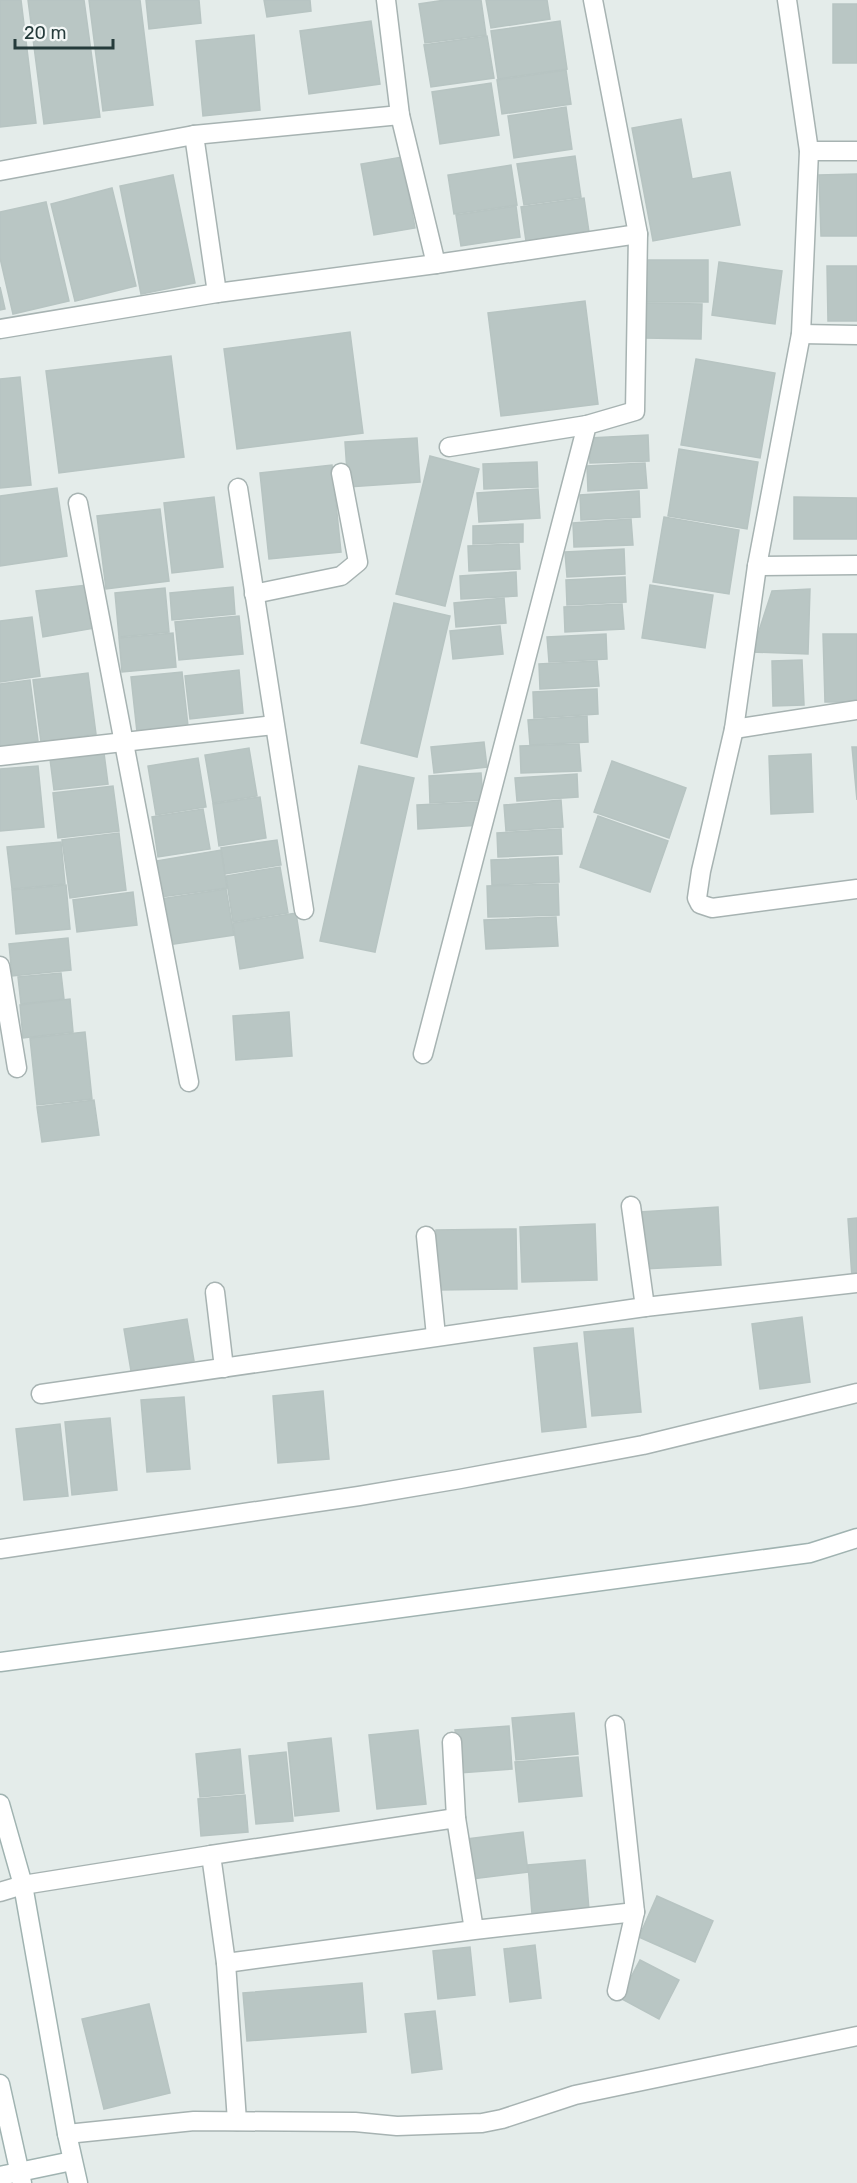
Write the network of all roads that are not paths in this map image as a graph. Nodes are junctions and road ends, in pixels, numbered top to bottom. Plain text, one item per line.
1 (386, 0) edge
2 (592, 0) edge
3 (788, 0) edge
4 (400, 115) junction
5 (194, 135) junction
6 (809, 151) junction
7 (857, 151) edge
8 (0, 171) edge
9 (638, 234) junction
10 (436, 264) junction
11 (217, 293) junction
12 (0, 329) edge
13 (801, 334) junction
14 (857, 335) edge
15 (587, 425) junction
16 (449, 447) dead end
17 (341, 473) dead end
18 (238, 488) dead end
19 (78, 503) dead end
20 (857, 565) edge
21 (757, 566) junction
22 (254, 594) junction
23 (857, 710) edge
24 (274, 725) junction
25 (734, 729) junction
26 (123, 742) junction
27 (0, 756) edge
28 (857, 889) edge
29 (304, 910) dead end
30 (0, 966) edge
31 (423, 1054) dead end
32 (17, 1068) dead end
33 (189, 1083) dead end
34 (631, 1206) dead end
35 (426, 1236) dead end
36 (857, 1283) edge
37 (215, 1292) dead end
38 (645, 1306) junction
39 (436, 1336) junction
40 (224, 1368) junction
41 (857, 1393) edge
42 (41, 1394) dead end
43 (857, 1538) edge
44 (0, 1549) edge
45 (0, 1662) edge
46 (615, 1725) dead end
47 (452, 1742) dead end
48 (0, 1804) edge
49 (456, 1818) junction
50 (211, 1855) junction
51 (23, 1885) junction
52 (0, 1892) edge
53 (634, 1912) junction
54 (474, 1930) junction
55 (226, 1963) junction
56 (617, 1990) dead end
57 (857, 2036) edge
58 (0, 2084) edge
59 (237, 2121) junction
60 (67, 2134) junction
61 (72, 2161) junction
62 (0, 2176) edge
63 (21, 2177) edge
64 (78, 2183) edge

1 - 4 street
2 - 9 street
3 - 6 street
4 - 5 street
4 - 10 street
5 - 8 street
5 - 11 street
6 - 7 street
6 - 13 street
9 - 10 street
9 - 15 street
10 - 11 street
11 - 12 street
13 - 14 street
13 - 21 street
15 - 16 street
15 - 31 street
17 - 22 street
18 - 22 street
19 - 26 street
20 - 21 street
21 - 25 street
22 - 24 street
23 - 25 street
24 - 26 street
24 - 29 street
25 - 28 street
26 - 27 street
26 - 33 street
30 - 32 street
34 - 38 street
35 - 39 street
36 - 38 street
37 - 40 street
38 - 39 street
39 - 40 street
40 - 42 street
41 - 44 street
43 - 45 street
46 - 53 street
47 - 49 street
48 - 51 street
49 - 50 street
49 - 54 street
50 - 51 street
50 - 55 street
51 - 52 street
51 - 60 street
53 - 54 street
53 - 56 street
54 - 55 street
55 - 59 street
57 - 59 street
58 - 63 street
59 - 60 street
60 - 61 street
61 - 63 street
61 - 64 street
62 - 63 street

